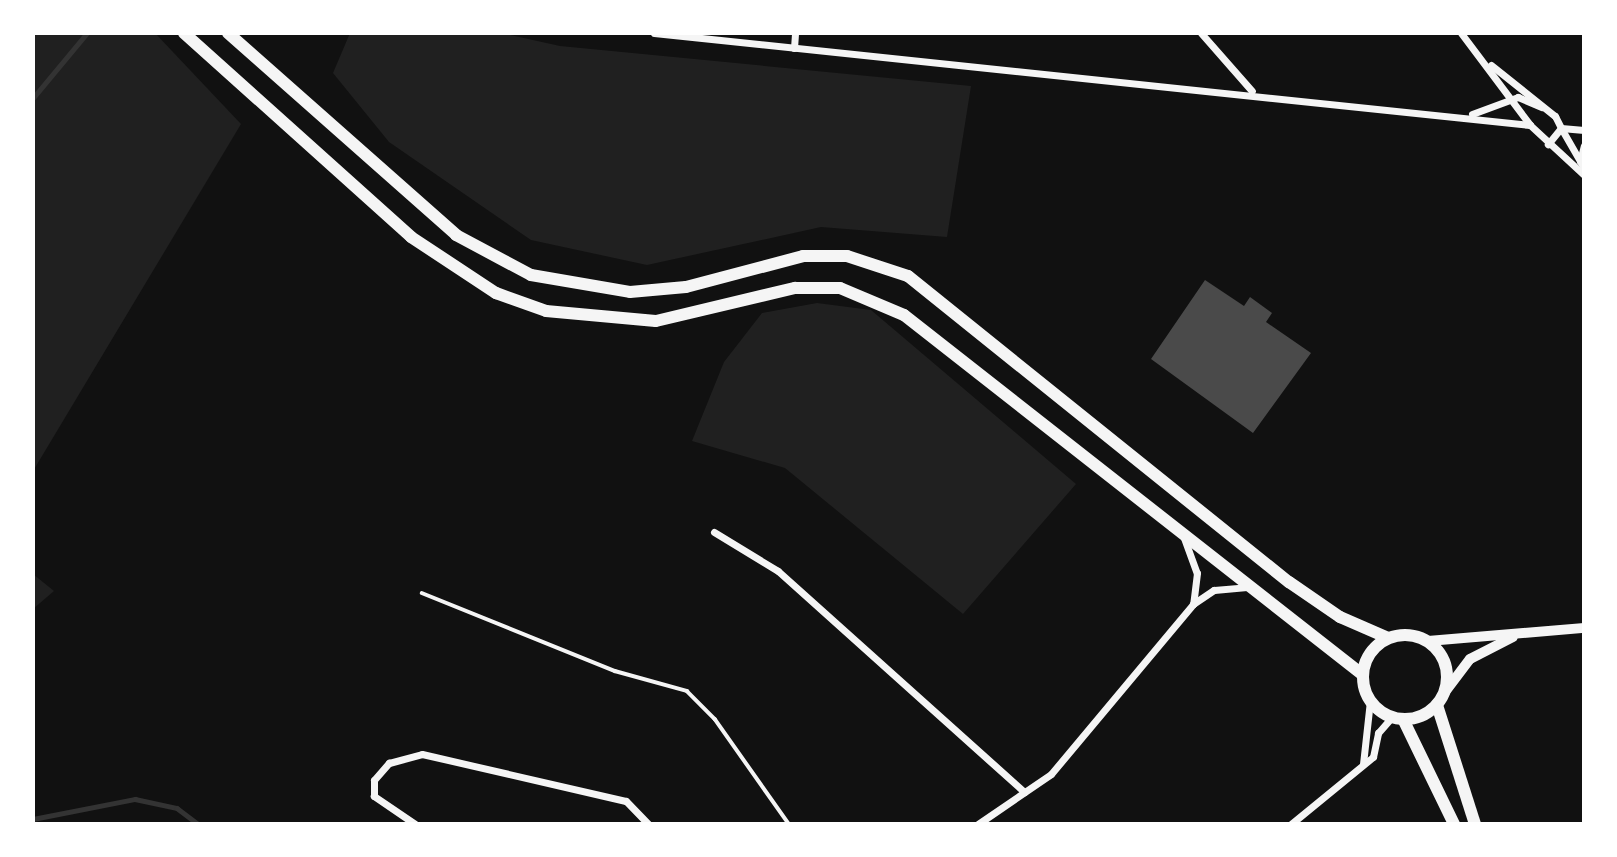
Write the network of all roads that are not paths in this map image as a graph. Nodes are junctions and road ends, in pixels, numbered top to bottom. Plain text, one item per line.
1 (184, 33) edge
2 (228, 33) edge
3 (654, 33) edge
4 (795, 33) edge
5 (1200, 33) edge
6 (1461, 33) edge
7 (794, 48) junction
8 (1482, 58) junction
9 (1252, 92) junction
10 (1512, 98) junction
11 (1545, 108) junction
12 (1472, 115) junction
13 (1530, 125) junction
14 (1561, 128) junction
15 (1584, 130) edge
16 (1548, 144) junction
17 (1584, 145) edge
18 (1582, 164) edge
19 (1584, 175) edge
20 (714, 532) dead end
21 (1183, 535) junction
22 (1247, 587) junction
23 (422, 593) dead end
24 (1194, 604) junction
25 (1584, 628) edge
26 (1516, 636) junction
27 (1388, 638) junction
28 (1428, 641) junction
29 (1363, 676) junction
30 (1445, 692) junction
31 (1370, 701) junction
32 (1437, 705) junction
33 (1397, 718) junction
34 (1363, 764) junction
35 (1024, 792) junction
36 (415, 824) edge
37 (648, 824) edge
38 (789, 824) edge
39 (978, 824) edge
40 (1291, 824) edge
41 (1454, 824) edge
42 (1475, 824) edge

1 - 21 main road
2 - 27 main road
3 - 7 street
4 - 7 street
5 - 9 street
6 - 8 street
7 - 9 street
8 - 10 street
8 - 11 street
9 - 12 street
10 - 11 street
10 - 12 street
10 - 13 street
11 - 14 street
12 - 13 street
13 - 16 street
14 - 15 street
14 - 16 street
14 - 18 street
16 - 19 street
17 - 18 street
20 - 35 street
21 - 22 main road
21 - 24 street
22 - 24 street
22 - 29 main road
23 - 38 lane
24 - 35 street
25 - 26 main road
26 - 28 main road
26 - 30 main road
27 - 28 main road
27 - 29 main road
28 - 30 main road
29 - 31 main road
30 - 32 main road
31 - 33 main road
31 - 34 street
32 - 33 main road
32 - 42 main road
33 - 34 street
33 - 41 main road
34 - 40 street
35 - 39 street
36 - 37 street

